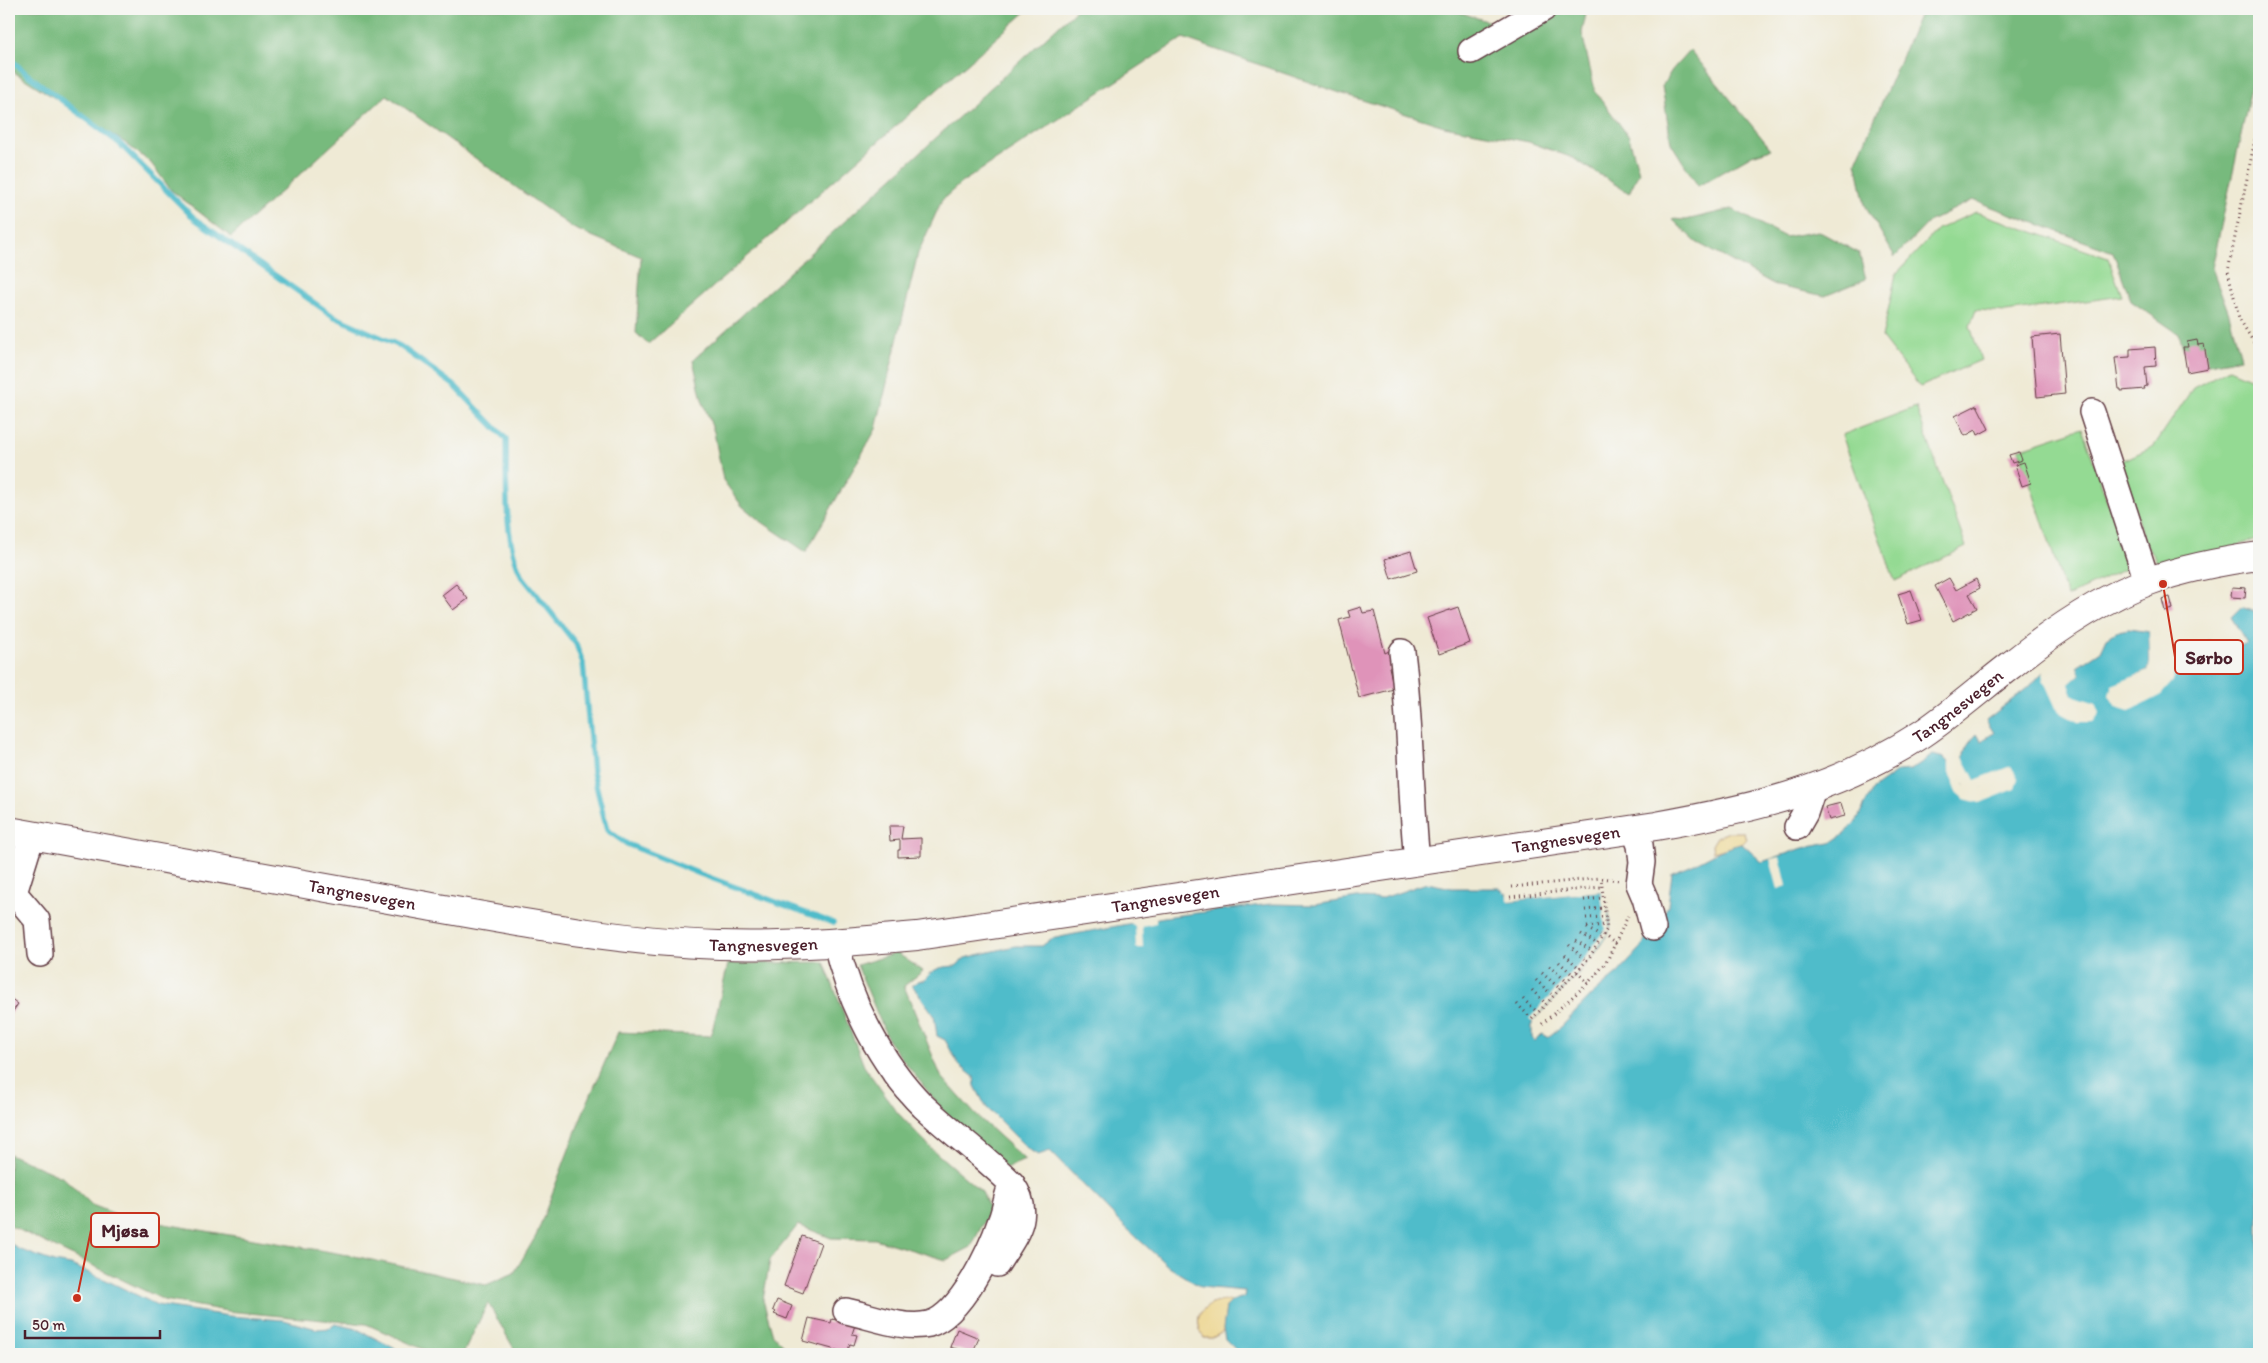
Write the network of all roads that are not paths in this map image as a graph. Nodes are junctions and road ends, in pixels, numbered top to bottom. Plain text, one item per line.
1 (1543, 9) edge
2 (1471, 52) dead end
3 (2092, 412) dead end
4 (2259, 556) edge
5 (2147, 581) junction
6 (1402, 652) dead end
7 (1813, 789) junction
8 (1797, 827) dead end
9 (1634, 829) junction
10 (20, 833) edge
11 (1417, 861) junction
12 (1653, 928) dead end
13 (836, 944) junction
14 (40, 954) dead end
15 (1012, 1184) junction
16 (978, 1301) dead end
17 (846, 1311) dead end

1 - 2 lane
3 - 5 lane
4 - 5 main road, Tangnesvegen
5 - 7 main road, Tangnesvegen
6 - 11 lane
7 - 8 lane
7 - 9 main road, Tangnesvegen
9 - 11 main road, Tangnesvegen
9 - 12 lane
10 - 13 main road, Tangnesvegen
10 - 14 lane
11 - 13 main road, Tangnesvegen
13 - 15 lane
15 - 16 lane
15 - 17 lane

